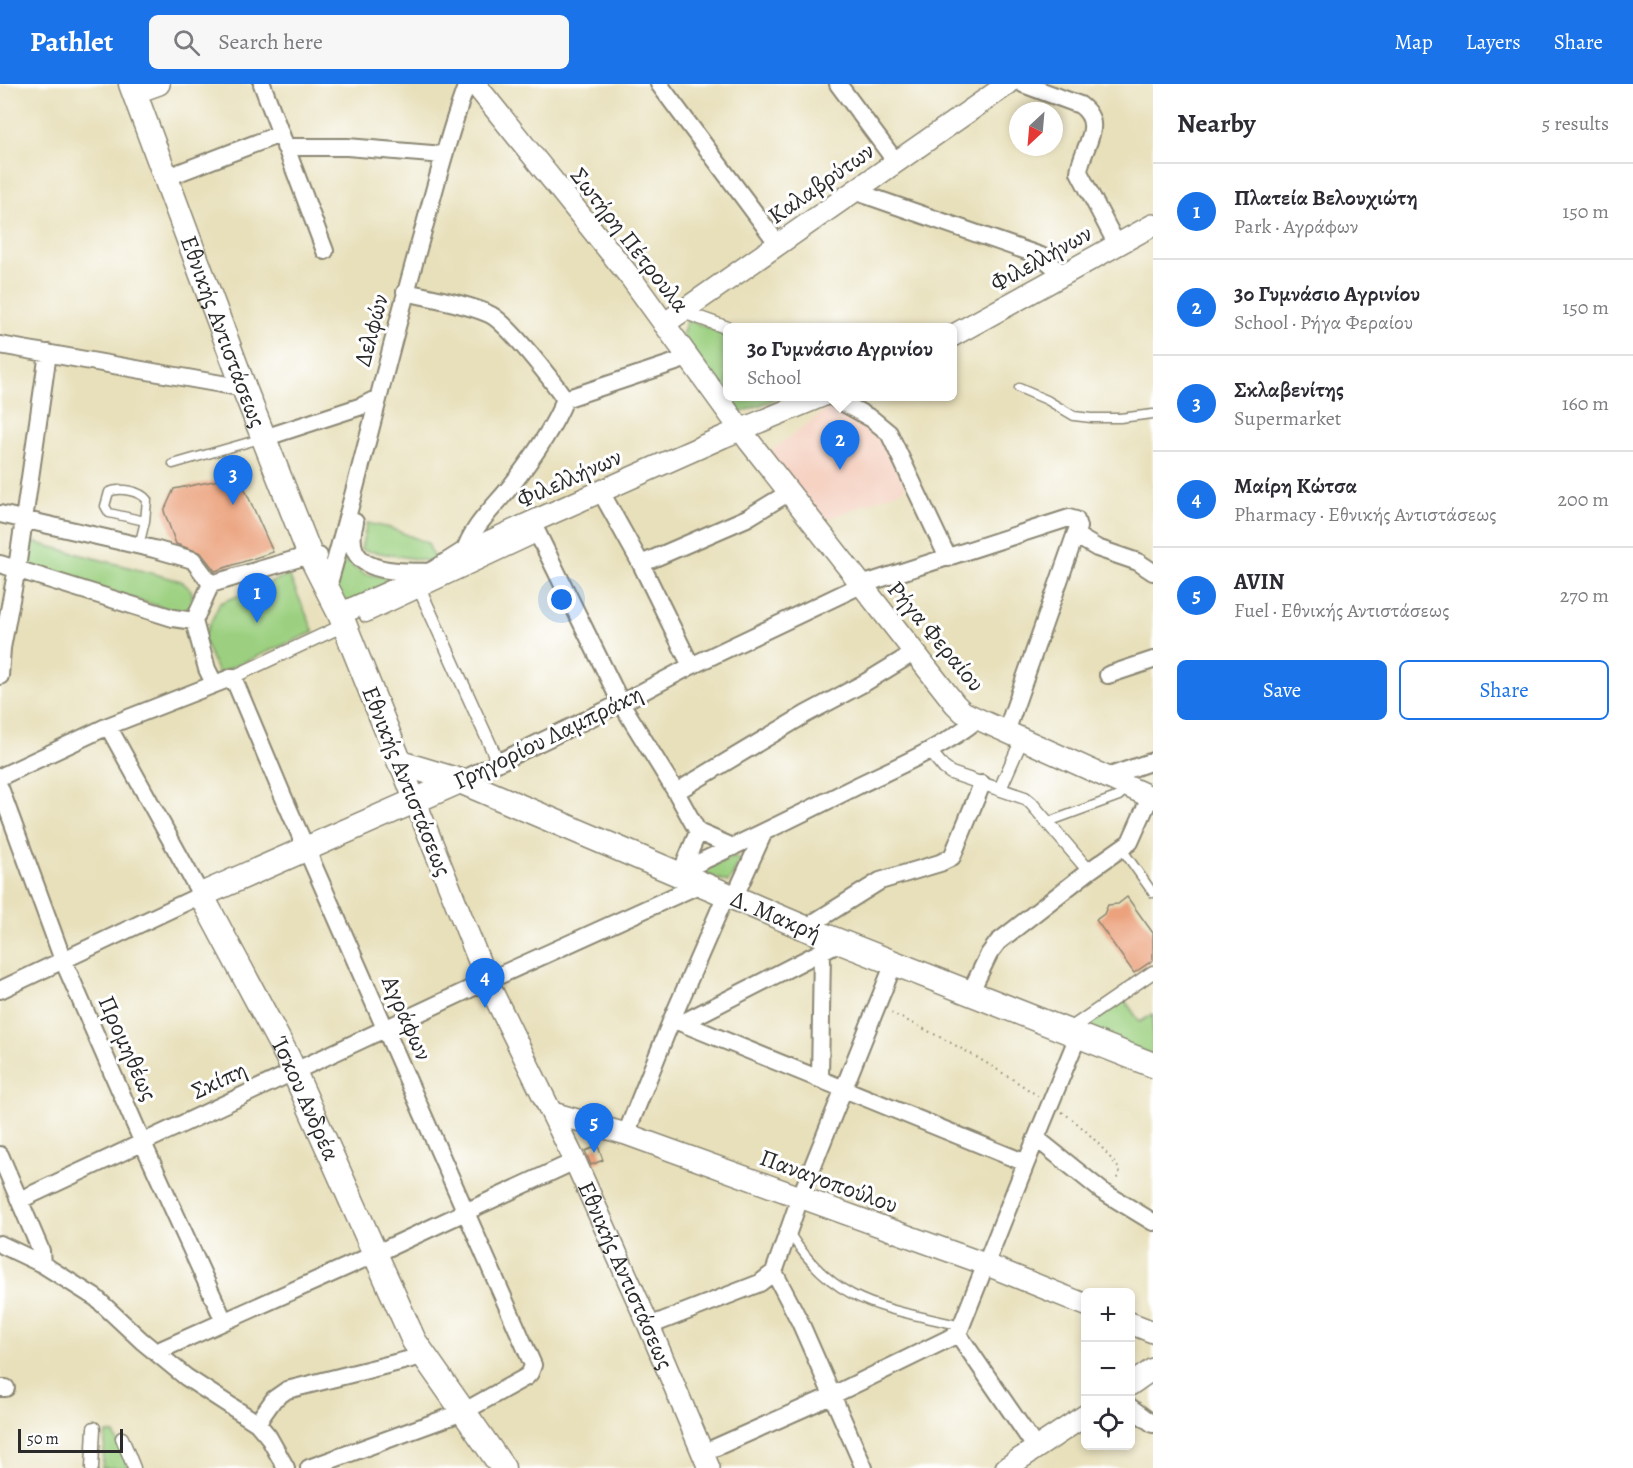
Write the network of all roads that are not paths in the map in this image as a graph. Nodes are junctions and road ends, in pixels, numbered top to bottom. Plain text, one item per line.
1 (159, 84) edge
2 (262, 84) edge
3 (467, 84) edge
4 (475, 84) edge
5 (659, 84) edge
6 (838, 84) edge
7 (1008, 84) edge
8 (1023, 84) edge
9 (132, 89) edge
10 (283, 140) junction
11 (444, 155) junction
12 (896, 162) junction
13 (165, 178) junction
14 (854, 191) junction
15 (1153, 225) edge
16 (778, 244) junction
17 (1117, 245) junction
18 (325, 251) dead end
19 (1064, 275) junction
20 (405, 292) junction
21 (683, 312) junction
22 (664, 324) junction
23 (723, 326) edge
24 (957, 333) edge
25 (0, 345) edge
26 (48, 353) junction
27 (688, 358) junction
28 (244, 388) junction
29 (1019, 388) dead end
30 (378, 398) junction
31 (564, 399) junction
32 (810, 401) edge
33 (840, 401) edge
34 (1153, 414) edge
35 (741, 430) junction
36 (264, 438) junction
37 (367, 447) junction
38 (173, 464) dead end
39 (601, 492) junction
40 (788, 492) junction
41 (0, 514) edge
42 (24, 519) junction
43 (146, 521) junction
44 (536, 528) junction
45 (1075, 536) junction
46 (139, 546) junction
47 (464, 554) junction
48 (310, 555) junction
49 (948, 558) junction
50 (336, 559) junction
51 (0, 564) edge
52 (640, 564) junction
53 (17, 568) junction
54 (434, 572) junction
55 (1153, 572) edge
56 (211, 584) junction
57 (861, 585) junction
58 (420, 590) junction
59 (327, 591) junction
60 (350, 618) junction
61 (194, 621) junction
62 (915, 652) junction
63 (1153, 660) edge
64 (691, 666) junction
65 (1108, 675) dead end
66 (0, 676) edge
67 (233, 677) junction
68 (214, 683) junction
69 (621, 703) junction
70 (978, 719) junction
71 (108, 726) junction
72 (1014, 735) junction
73 (930, 751) junction
74 (1153, 760) edge
75 (498, 762) junction
76 (400, 763) junction
77 (0, 777) edge
78 (1107, 777) junction
79 (460, 781) junction
80 (982, 784) junction
81 (1129, 787) junction
82 (0, 788) edge
83 (1000, 789) junction
84 (676, 792) junction
85 (1152, 797) edge
86 (416, 801) junction
87 (1048, 822) junction
88 (698, 832) junction
89 (764, 832) junction
90 (733, 847) junction
91 (307, 848) junction
92 (1122, 849) junction
93 (1089, 871) junction
94 (688, 876) junction
95 (1153, 892) edge
96 (201, 895) junction
97 (730, 896) junction
98 (805, 928) junction
99 (831, 947) junction
100 (63, 960) junction
101 (894, 963) junction
102 (1153, 972) edge
103 (487, 981) junction
104 (0, 990) edge
105 (970, 993) junction
106 (677, 1021) junction
107 (385, 1029) junction
108 (1073, 1034) junction
109 (1153, 1065) edge
110 (294, 1072) junction
111 (820, 1079) junction
112 (843, 1088) junction
113 (554, 1113) junction
114 (626, 1134) junction
115 (1036, 1138) junction
116 (143, 1143) junction
117 (0, 1155) edge
118 (575, 1161) junction
119 (1026, 1163) junction
120 (800, 1198) junction
121 (20, 1200) junction
122 (465, 1211) junction
123 (1153, 1222) edge
124 (788, 1231) junction
125 (0, 1244) edge
126 (375, 1254) junction
127 (42, 1264) junction
128 (986, 1264) junction
129 (774, 1272) junction
130 (1081, 1303) edge
131 (224, 1321) junction
132 (1135, 1325) edge
133 (649, 1326) junction
134 (960, 1330) junction
135 (1153, 1332) edge
136 (156, 1352) junction
137 (423, 1356) junction
138 (1153, 1369) edge
139 (1135, 1382) edge
140 (831, 1396) junction
141 (1135, 1410) edge
142 (463, 1412) junction
143 (1081, 1418) edge
144 (257, 1423) junction
145 (1153, 1424) edge
146 (94, 1428) dead end
147 (122, 1438) dead end
148 (1036, 1448) junction
149 (706, 1461) edge
150 (93, 1468) edge
151 (134, 1468) edge
152 (286, 1468) edge
153 (309, 1468) edge
154 (503, 1468) edge
155 (864, 1468) edge
156 (1006, 1468) edge

1 - 9 street
2 - 10 street
3 - 11 street, Δελφών
4 - 22 street, Σωτήρη Πέτρουλα
5 - 16 street
6 - 12 street
7 - 12 street, Καλαβρύτων
8 - 17 street
9 - 13 main road, Εθνικής Αντιστάσεως
10 - 11 street
10 - 13 street
10 - 18 street
11 - 20 street, Δελφών
12 - 14 street, Καλαβρύτων
13 - 28 main road, Εθνικής Αντιστάσεως
14 - 16 street, Καλαβρύτων
14 - 19 street
15 - 17 street, Φιλελλήνων
16 - 21 street, Καλαβρύτων
17 - 19 street, Φιλελλήνων
19 - 24 street, Φιλελλήνων
20 - 30 street, Δελφών
20 - 31 street
21 - 22 street, Καλαβρύτων
21 - 23 street
22 - 27 street, Σωτήρη Πέτρουλα
25 - 26 street
26 - 28 street
26 - 42 street
27 - 31 street
27 - 35 street, Σωτήρη Πέτρουλα
28 - 36 main road, Εθνικής Αντιστάσεως
29 - 34 lane
30 - 36 street
30 - 37 street, Δελφών
31 - 47 street
32 - 35 street, Φιλελλήνων
33 - 49 street
35 - 39 street, Φιλελλήνων
35 - 40 street, Ρήγα Φεραίου
36 - 38 lane
36 - 48 main road, Εθνικής Αντιστάσεως
37 - 50 street, Δελφών
37 - 54 street
39 - 44 street, Φιλελλήνων
39 - 52 street
40 - 52 street
40 - 57 street, Ρήγα Φεραίου
41 - 42 street
42 - 46 street
42 - 53 street
43 - 43 lane
43 - 46 lane
44 - 47 street, Φιλελλήνων
44 - 58 street
44 - 69 street
45 - 49 street, Γρηγορίου Λαμπράκη
45 - 55 street
45 - 72 street
46 - 56 street
47 - 54 street, Φιλελλήνων
48 - 50 street
48 - 56 street
48 - 59 main road, Εθνικής Αντιστάσεως
49 - 57 street, Γρηγορίου Λαμπράκη
50 - 59 street, Δελφών
51 - 53 street
52 - 64 street
53 - 61 street
53 - 66 street
54 - 60 street, Φιλελλήνων
56 - 61 street
57 - 62 street, Ρήγα Φεραίου
57 - 64 street, Γρηγορίου Λαμπράκη
58 - 60 street
58 - 75 street
59 - 60 main road, Εθνικής Αντιστάσεως
60 - 67 street
60 - 76 main road, Εθνικής Αντιστάσεως
61 - 68 street
62 - 70 street, Ρήγα Φεραίου
62 - 84 street
63 - 65 street
64 - 69 street, Γρηγορίου Λαμπράκη
67 - 68 street
67 - 91 street, Αγράφων
68 - 71 street
69 - 75 street, Γρηγορίου Λαμπράκη
69 - 84 street
70 - 72 street, Ρήγα Φεραίου
70 - 73 street, Σκίπη
71 - 77 street
71 - 96 street, Ίσκου Ανδρέα
72 - 78 street, Ρήγα Φεραίου
72 - 83 street
73 - 80 street
73 - 89 street, Σκίπη
74 - 78 street
75 - 79 street, Γρηγορίου Λαμπράκη
76 - 79 main road, Δ. Μακρή
76 - 86 street, Εθνικής Αντιστάσεως
78 - 81 street, Ρήγα Φεραίου
79 - 86 main road, Γρηγορίου Λαμπράκη
79 - 94 main road, Δ. Μακρή
80 - 83 street
80 - 98 street
81 - 85 street, Ρήγα Φεραίου
81 - 87 lane
82 - 100 street, Προμηθέως
83 - 87 street
84 - 88 street
85 - 92 street
86 - 91 main road, Γρηγορίου Λαμπράκη
86 - 103 street, Εθνικής Αντιστάσεως
87 - 93 street
88 - 90 street
88 - 94 street
89 - 90 street, Σκίπη
89 - 97 street
90 - 94 street, Σκίπη
91 - 96 main road, Γρηγορίου Λαμπράκη
91 - 107 street, Αγράφων
92 - 93 street
92 - 95 lane
93 - 105 street
94 - 97 main road, Δ. Μακρή
94 - 103 street, Σκίπη
96 - 100 street, Γρηγορίου Λαμπράκη
96 - 110 main road, Ίσκου Ανδρέα
97 - 98 main road, Δ. Μακρή
97 - 106 street
98 - 99 main road, Δ. Μακρή
99 - 101 main road, Δ. Μακρή
99 - 106 street
99 - 111 street
100 - 104 street, Γρηγορίου Λαμπράκη
100 - 116 street, Προμηθέως
101 - 105 main road, Δ. Μακρή
101 - 112 street
102 - 108 street
103 - 107 street, Σκίπη
103 - 113 street, Εθνικής Αντιστάσεως
105 - 108 main road, Δ. Μακρή
106 - 111 street
106 - 114 street
107 - 110 street, Σκίπη
107 - 122 street, Αγράφων
108 - 109 main road, Δ. Μακρή
108 - 115 street
110 - 116 street, Σκίπη
110 - 126 main road, Ίσκου Ανδρέα
111 - 112 street
112 - 119 street
112 - 120 street
113 - 114 street, Παναγοπούλου
113 - 118 street, Εθνικής Αντιστάσεως
114 - 120 street, Παναγοπούλου
115 - 119 street
115 - 123 street
116 - 121 street, Σκίπη
116 - 131 street, Προμηθέως
117 - 121 street
118 - 122 street
118 - 133 street, Εθνικής Αντιστάσεως
119 - 128 street
120 - 124 street
120 - 128 street, Παναγοπούλου
121 - 127 street
122 - 126 street
122 - 142 street, Αγράφων
124 - 129 street
124 - 134 lane
125 - 127 street
126 - 131 street
126 - 137 main road, Ίσκου Ανδρέα
127 - 136 street
128 - 130 street, Παναγοπούλου
128 - 134 street
129 - 133 street
129 - 140 street
131 - 136 street
132 - 135 street
133 - 149 street, Εθνικής Αντιστάσεως
134 - 140 street
134 - 148 street
136 - 144 street
137 - 142 main road, Ίσκου Ανδρέα
137 - 144 street
138 - 139 street
140 - 149 street
140 - 155 street
141 - 145 street
142 - 153 street
142 - 154 main road, Ίσκου Ανδρέα
143 - 148 street
144 - 152 street
146 - 150 street
147 - 151 street
148 - 156 street

